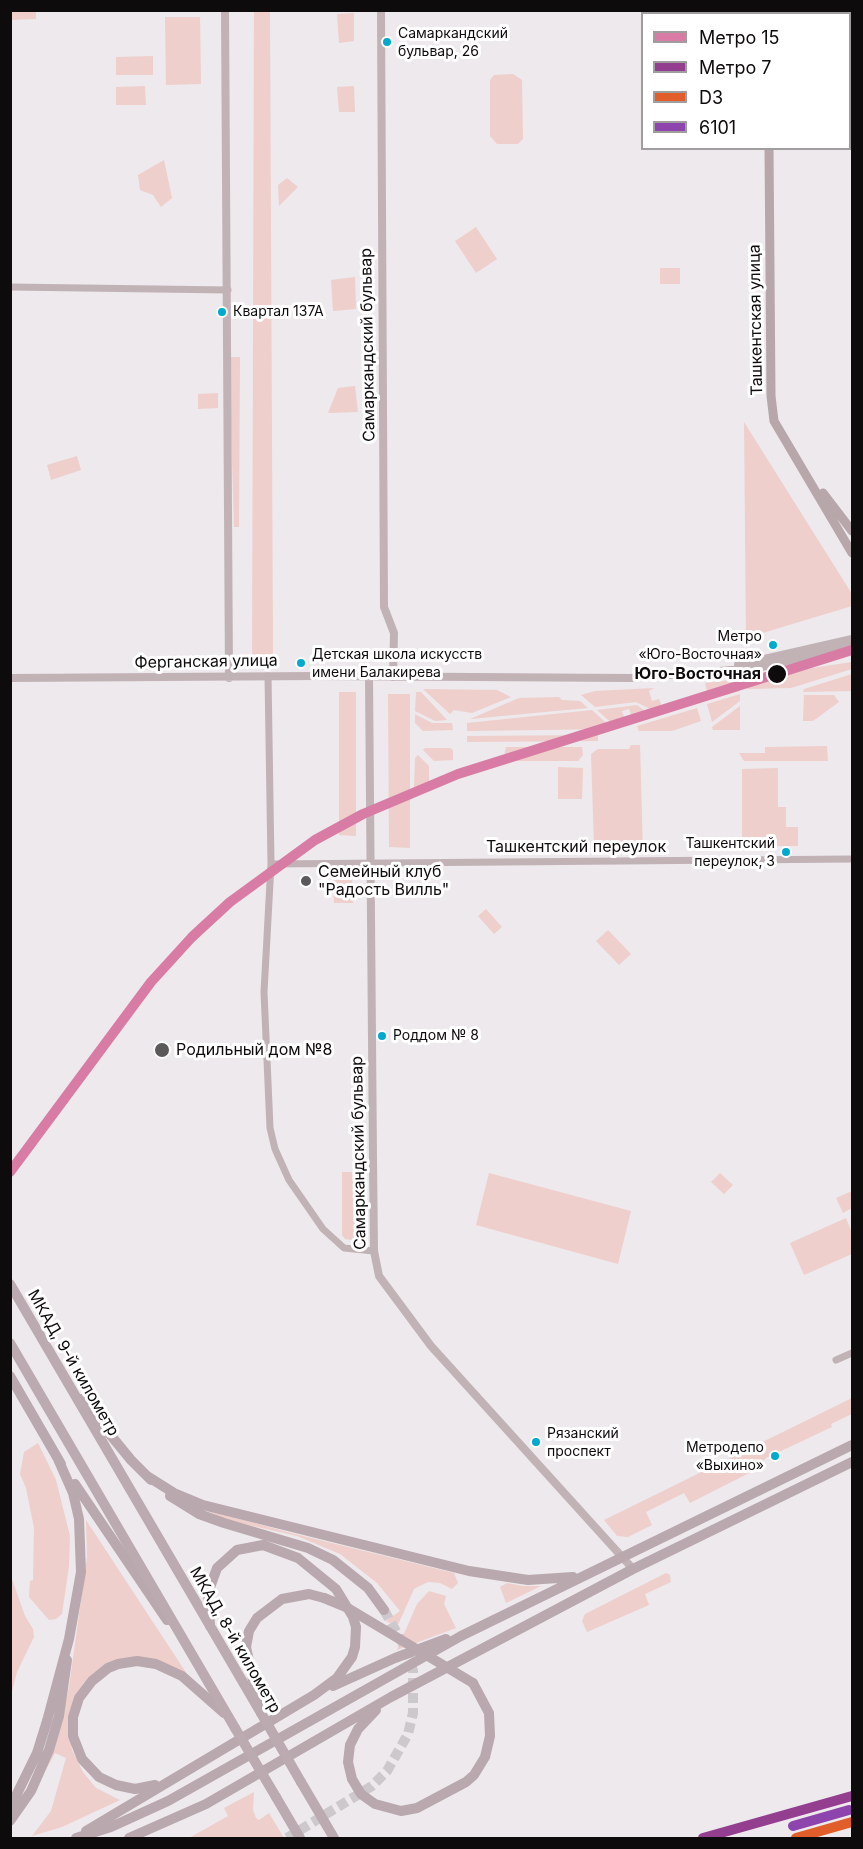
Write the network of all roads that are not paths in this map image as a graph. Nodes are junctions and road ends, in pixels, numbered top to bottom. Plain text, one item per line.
1 (225, 10) edge
2 (381, 10) edge
3 (769, 150) edge
4 (10, 287) edge
5 (228, 290) junction
6 (812, 480) junction
7 (852, 531) edge
8 (852, 553) edge
9 (851, 643) edge
10 (268, 676) junction
11 (369, 677) junction
12 (393, 677) junction
13 (10, 678) edge
14 (229, 678) junction
15 (852, 859) edge
16 (372, 862) junction
17 (271, 864) junction
18 (374, 1251) junction
19 (10, 1284) edge
20 (10, 1343) edge
21 (852, 1353) edge
22 (836, 1360) dead end
23 (10, 1376) edge
24 (63, 1376) junction
25 (850, 1445) edge
26 (110, 1456) joint
27 (58, 1458) junction
28 (850, 1464) edge
29 (147, 1476) junction
30 (622, 1556) junction
31 (633, 1569) junction
32 (582, 1576) junction
33 (384, 1610) tunnel mouth
34 (210, 1626) junction
35 (461, 1636) junction
36 (200, 1667) junction
37 (314, 1695) junction
38 (391, 1697) junction
39 (261, 1713) junction
40 (235, 1728) junction
41 (161, 1784) junction
42 (12, 1816) edge
43 (166, 1823) junction
44 (76, 1839) edge
45 (129, 1839) edge
46 (143, 1839) edge
47 (300, 1839) edge
48 (334, 1839) edge

1 - 5 street
2 - 12 street, Самаркандский бульвар
3 - 6 main road, Ташкентская улица
4 - 5 street
5 - 14 street
6 - 7 main road, Ташкентская улица
6 - 8 main road, Ташкентская улица
9 - 12 street, Ферганская улица
10 - 11 street, Ферганская улица
10 - 14 street, Ферганская улица
10 - 17 street
11 - 12 street, Ферганская улица
11 - 16 street, Самаркандский бульвар
13 - 14 street, Ферганская улица
15 - 16 street, Ташкентский переулок
16 - 17 street, Ташкентский переулок
16 - 18 street, Самаркандский бульвар
17 - 18 street
18 - 30 street, Самаркандский бульвар
19 - 24 highway, МКАД, 9-й километр
20 - 36 highway
21 - 22 street
23 - 27 main road
24 - 26 highway, МКАД, 9-й километр
24 - 29 main road
25 - 30 main road
26 - 34 highway, МКАД, 8-й километр
27 - 36 main road
27 - 42 main road
28 - 31 main road
29 - 32 main road
29 - 33 main road
30 - 31 street, Самаркандский бульвар
30 - 32 main road
31 - 38 main road
32 - 35 main road
34 - 37 main road
34 - 39 highway, МКАД, 8-й километр
35 - 37 main road
35 - 44 main road
36 - 40 highway
37 - 41 main road
38 - 39 main road, bridge
38 - 43 main road
39 - 48 highway, МКАД, 8-й километр, bridge
40 - 41 main road
40 - 47 highway, bridge
41 - 44 main road
43 - 45 main road
43 - 46 main road

